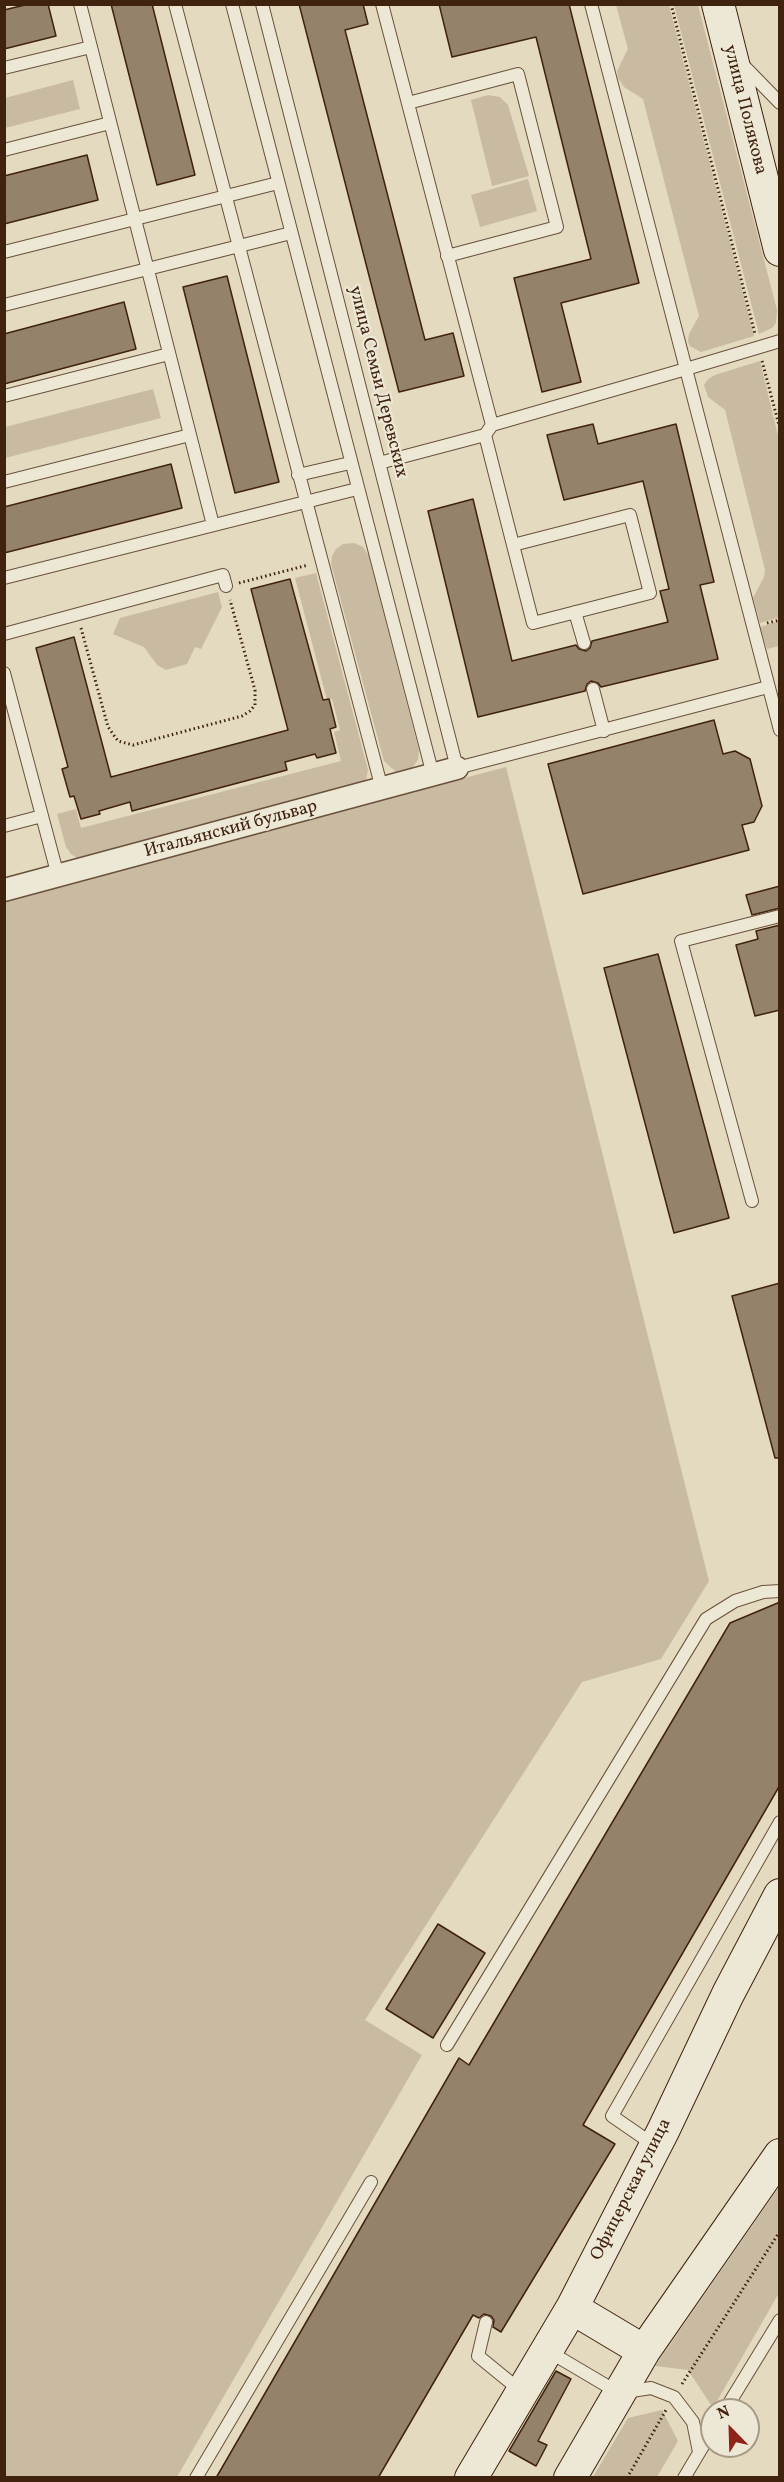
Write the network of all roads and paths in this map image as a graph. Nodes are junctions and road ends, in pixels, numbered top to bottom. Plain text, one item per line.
1 (80, 4) edge
2 (175, 4) edge
3 (232, 4) edge
4 (262, 4) edge
5 (382, 4) edge
6 (591, 4) edge
7 (671, 4) edge
8 (718, 4) edge
9 (91, 46) junction
10 (730, 52) junction
11 (4, 68) edge
12 (408, 103) junction
13 (780, 103) edge
14 (110, 123) junction
15 (4, 150) edge
16 (278, 183) junction
17 (225, 196) junction
18 (135, 219) junction
19 (291, 232) junction
20 (238, 246) junction
21 (780, 250) edge
22 (4, 252) edge
23 (447, 256) junction
24 (147, 269) junction
25 (4, 305) edge
26 (780, 341) edge
27 (759, 348) junction
28 (169, 354) junction
29 (687, 369) junction
30 (4, 396) edge
31 (780, 429) edge
32 (489, 430) junction
33 (190, 435) junction
34 (350, 462) junction
35 (379, 464) junction
36 (298, 475) junction
37 (4, 483) edge
38 (357, 489) junction
39 (305, 502) junction
40 (213, 525) junction
41 (513, 545) junction
42 (315, 563) dead end
43 (4, 578) edge
44 (226, 586) junction
45 (575, 612) junction
46 (78, 615) junction
47 (4, 634) edge
48 (584, 643) dead end
49 (4, 673) edge
50 (768, 687) junction
51 (593, 689) dead end
52 (604, 730) junction
53 (780, 730) edge
54 (458, 768) junction
55 (432, 775) junction
56 (382, 789) junction
57 (42, 816) junction
58 (4, 826) edge
59 (58, 876) junction
60 (4, 890) edge
61 (780, 915) edge
62 (752, 1201) dead end
63 (780, 1591) edge
64 (780, 1822) edge
65 (780, 1895) edge
66 (447, 2045) dead end
67 (654, 2145) junction
68 (780, 2155) edge
69 (371, 2182) dead end
70 (780, 2231) edge
71 (572, 2308) junction
72 (780, 2320) edge
73 (486, 2322) dead end
74 (547, 2350) junction
75 (644, 2351) junction
76 (521, 2391) junction
77 (619, 2392) junction
78 (674, 2397) junction
79 (732, 2398) edge
80 (699, 2452) joint
81 (196, 2478) edge
82 (471, 2478) edge
83 (570, 2478) edge
84 (627, 2478) edge
85 (684, 2478) edge

1 - 9 lane
2 - 17 lane
3 - 16 lane
4 - 35 lane, улица Семьи Деревских
5 - 12 lane
6 - 29 lane
7 - 27 path
8 - 10 main road, улица Полякова
9 - 11 lane
9 - 14 lane
10 - 13 lane
10 - 21 main road, улица Полякова
12 - 23 lane
12 - 23 lane
14 - 15 lane
14 - 18 lane
16 - 17 lane
16 - 19 lane
17 - 18 lane
17 - 20 lane
18 - 22 lane
18 - 24 lane
19 - 20 lane
19 - 34 lane
20 - 24 lane
20 - 36 lane
23 - 32 lane
24 - 25 lane
24 - 28 lane
26 - 27 lane
27 - 29 lane
27 - 31 path
28 - 30 lane
28 - 33 lane
29 - 32 lane
29 - 50 lane
32 - 35 lane
32 - 41 lane
33 - 37 lane
33 - 40 lane
34 - 36 lane
34 - 38 lane
35 - 54 lane, улица Семьи Деревских
36 - 39 lane
38 - 39 lane
38 - 55 lane
39 - 40 lane
39 - 56 lane
40 - 43 lane
41 - 45 lane
41 - 45 lane
42 - 44 path
44 - 46 lane
44 - 46 path
45 - 48 lane
46 - 47 lane
49 - 57 lane
50 - 52 lane
50 - 53 lane
51 - 52 lane
52 - 54 lane
54 - 55 street, Итальянский бульвар
55 - 56 street, Итальянский бульвар
56 - 59 street, Итальянский бульвар
57 - 58 lane
57 - 59 lane
59 - 60 street, Итальянский бульвар
61 - 62 lane
63 - 66 lane
64 - 67 lane
65 - 67 main road, Офицерская улица
67 - 71 main road, Офицерская улица
68 - 75 main road
69 - 81 lane
70 - 78 path
71 - 74 main road, Офицерская улица
71 - 75 main road
72 - 79 lane
73 - 76 lane
74 - 76 main road, Офицерская улица
74 - 77 lane
75 - 77 main road
76 - 82 main road, Офицерская улица
77 - 78 lane
77 - 83 main road
78 - 80 lane
78 - 84 path
80 - 85 lane

